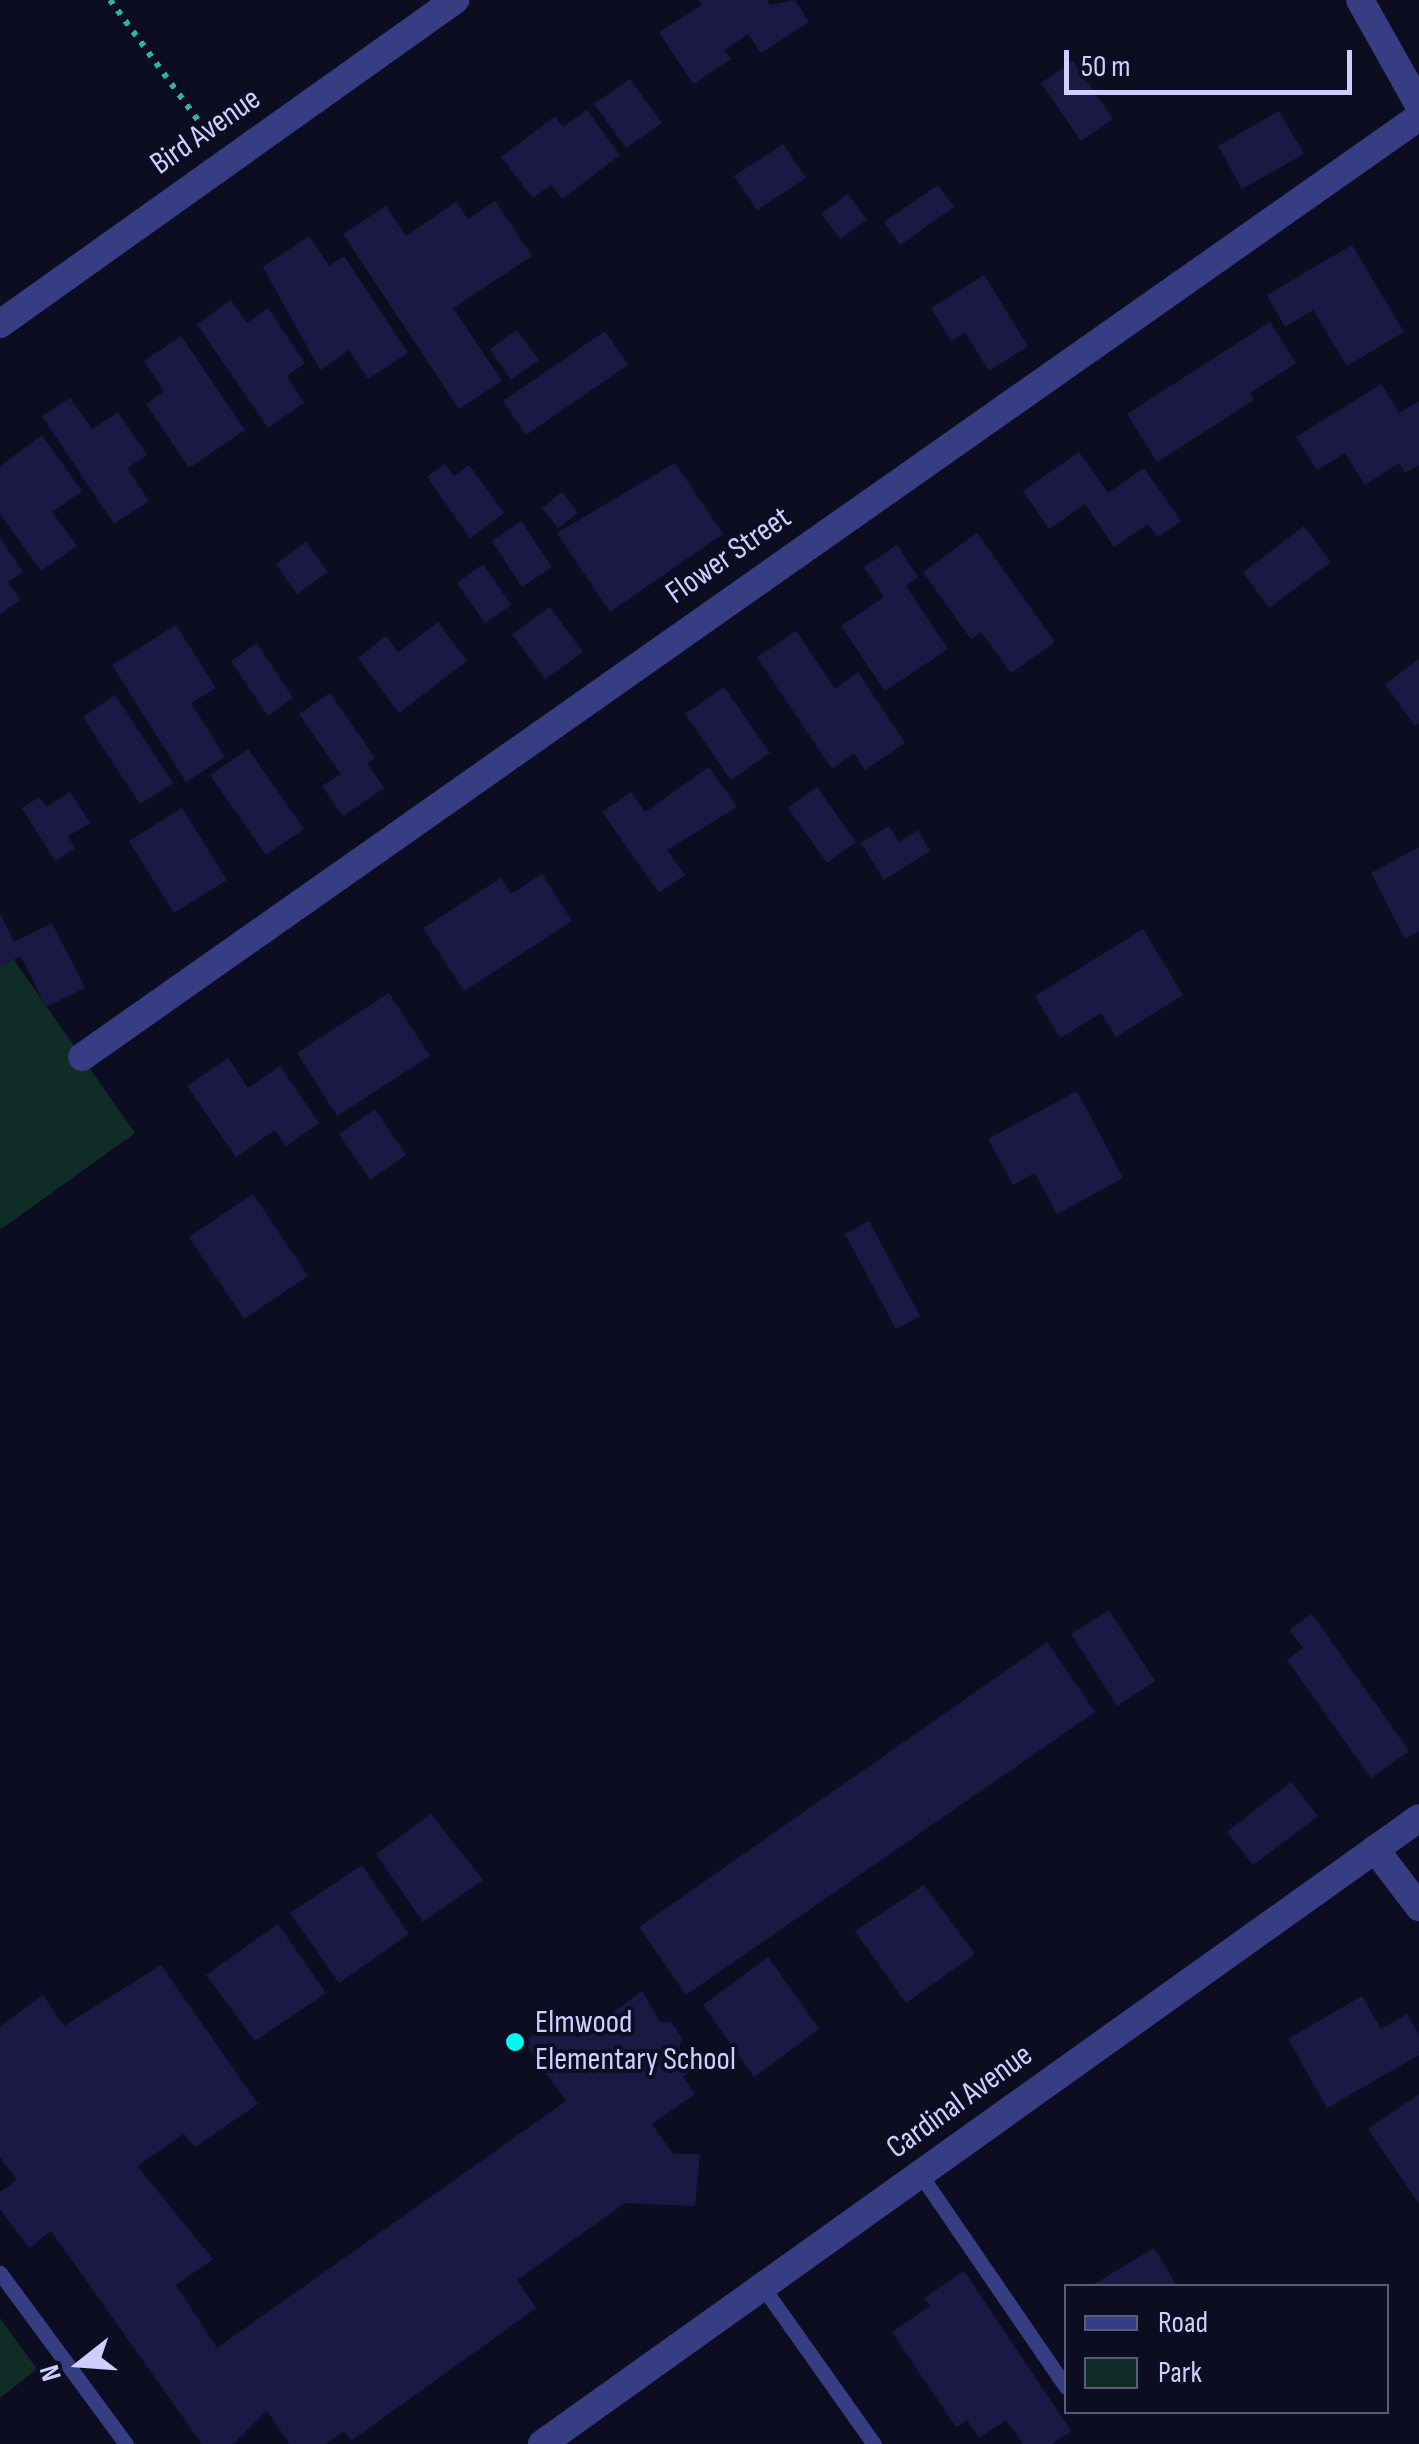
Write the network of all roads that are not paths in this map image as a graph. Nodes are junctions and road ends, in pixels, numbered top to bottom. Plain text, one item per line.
1 (454, 0) edge
2 (1360, 0) edge
3 (1419, 105) edge
4 (1419, 117) edge
5 (0, 324) edge
6 (82, 1056) dead end
7 (1419, 1818) edge
8 (1376, 1849) junction
9 (1419, 1907) edge
10 (920, 2174) junction
11 (0, 2273) edge
12 (762, 2286) junction
13 (1064, 2383) edge
14 (553, 2441) edge
15 (126, 2444) edge
16 (874, 2444) edge

1 - 5 street, Bird Avenue
2 - 3 street
4 - 6 street, Flower Street
7 - 8 street, Cardinal Avenue
8 - 9 street
8 - 10 street, Cardinal Avenue
10 - 12 street, Cardinal Avenue
10 - 13 lane
11 - 15 lane
12 - 14 street, Cardinal Avenue
12 - 16 lane

